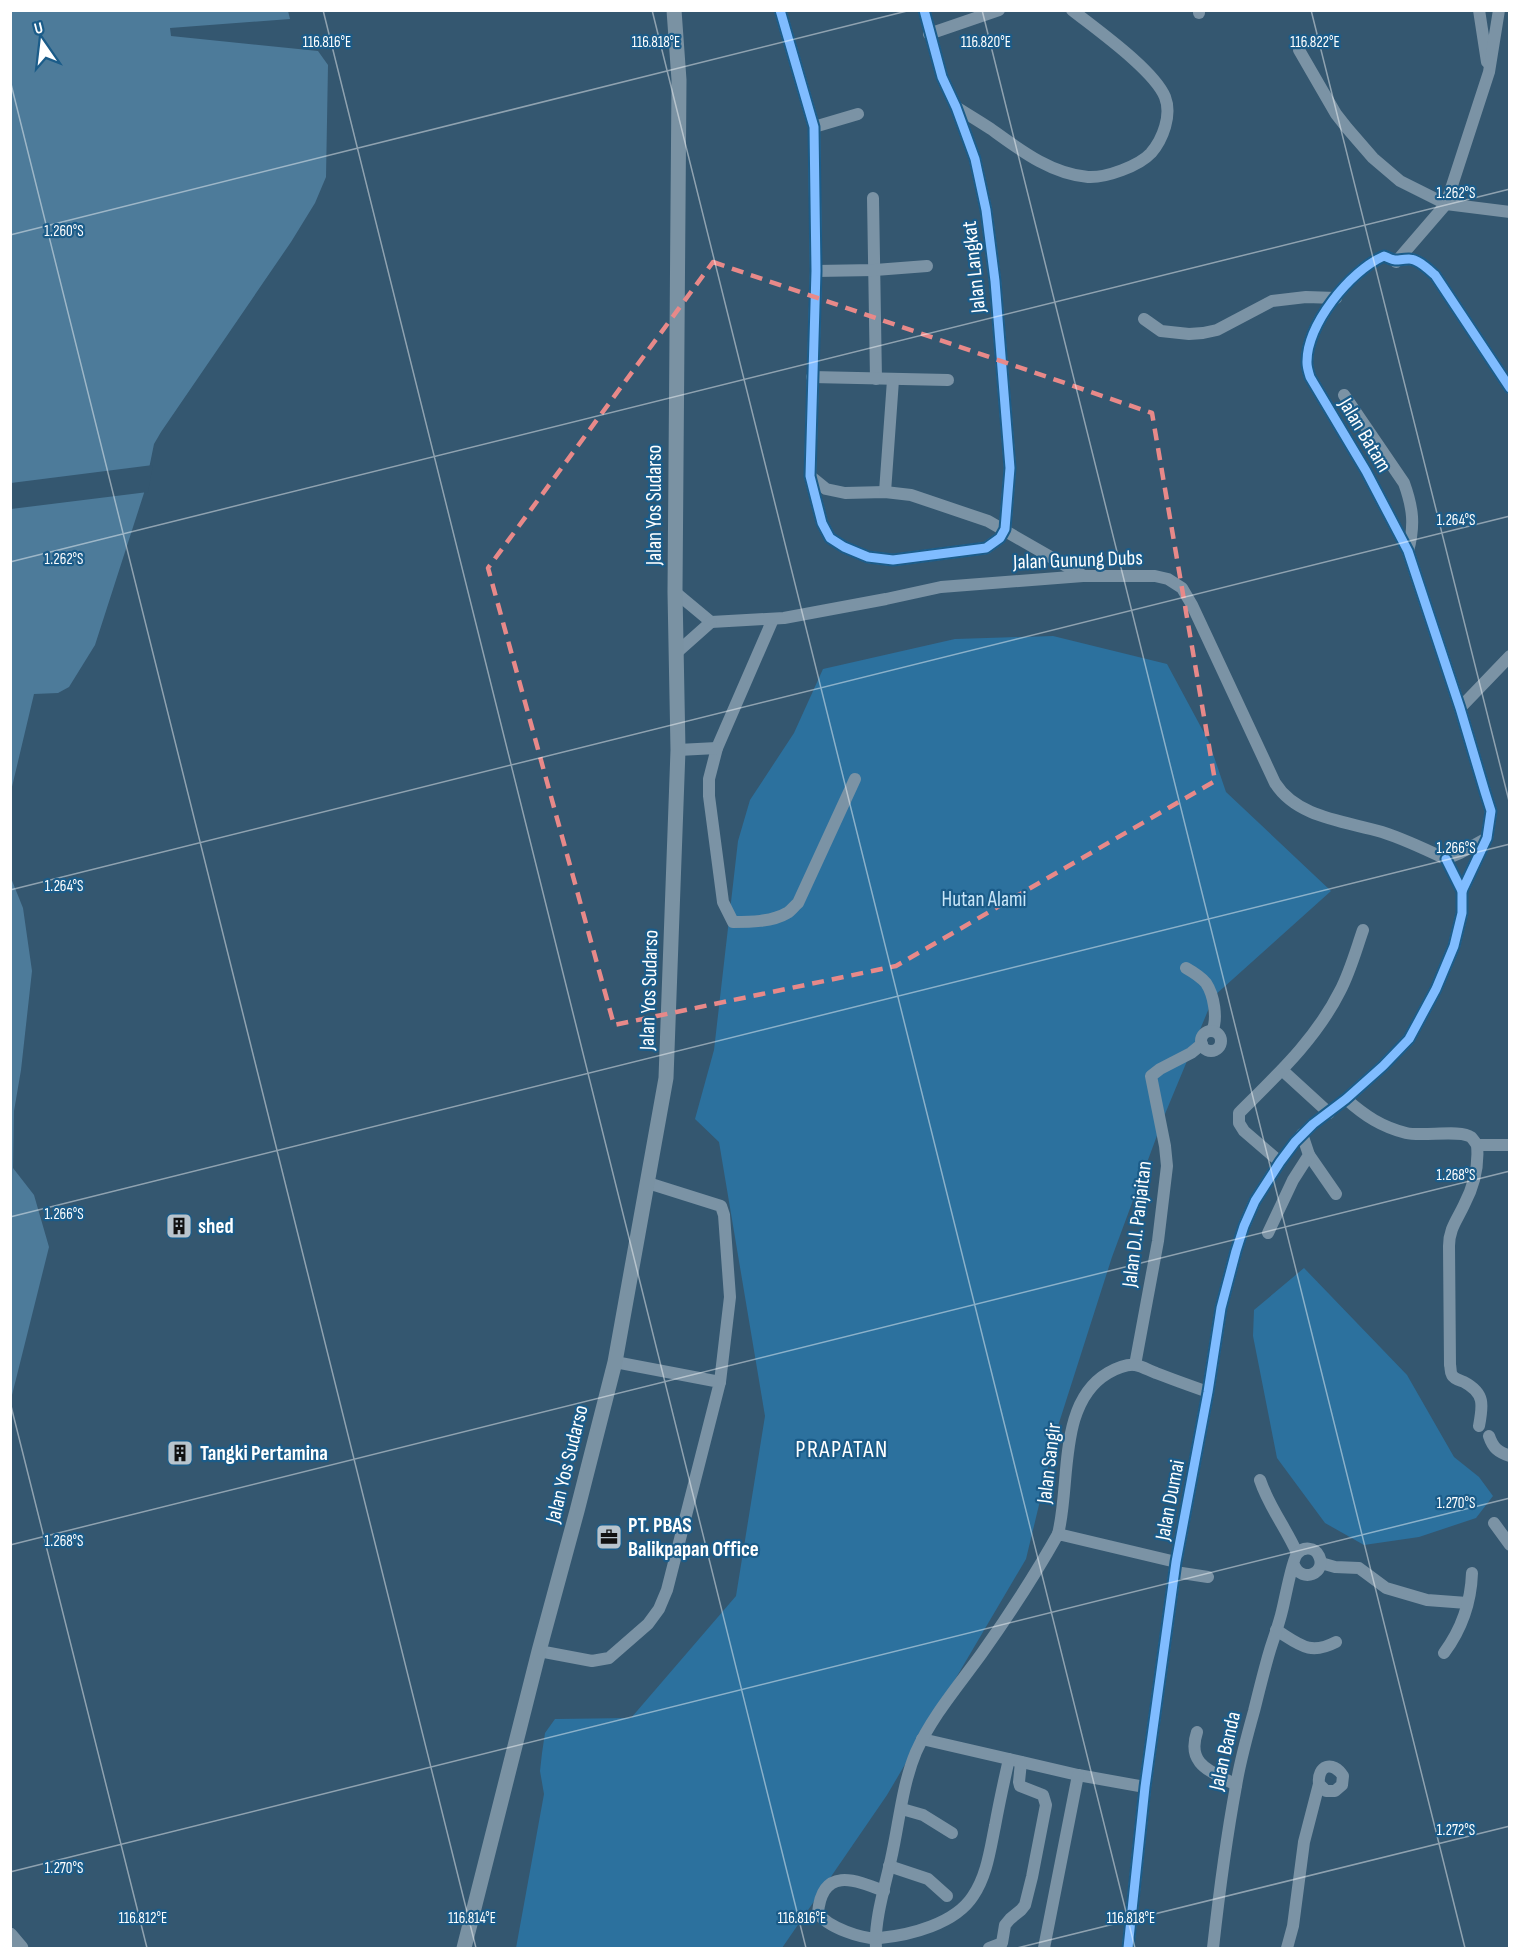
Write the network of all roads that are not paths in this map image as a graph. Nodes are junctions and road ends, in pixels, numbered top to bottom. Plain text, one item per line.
1 (675, 10) edge
2 (780, 10) edge
3 (924, 10) edge
4 (999, 10) edge
5 (1072, 10) edge
6 (1479, 10) edge
7 (1499, 10) edge
8 (929, 34) junction
9 (1299, 50) dead end
10 (1489, 72) junction
11 (956, 107) junction
12 (858, 114) dead end
13 (814, 127) junction
14 (873, 198) dead end
15 (1446, 204) junction
16 (1509, 212) edge
17 (1396, 262) junction
18 (927, 266) dead end
19 (875, 270) junction
20 (816, 271) junction
21 (1336, 298) junction
22 (1144, 319) dead end
23 (812, 377) junction
24 (876, 379) junction
25 (893, 380) junction
26 (948, 380) dead end
27 (1509, 388) edge
28 (1344, 395) dead end
29 (810, 476) junction
30 (885, 492) junction
31 (1005, 529) junction
32 (1408, 551) junction
33 (1083, 576) junction
34 (675, 592) junction
35 (773, 619) junction
36 (711, 622) junction
37 (675, 654) junction
38 (1509, 656) edge
39 (1460, 708) junction
40 (717, 748) junction
41 (678, 750) junction
42 (855, 779) dead end
43 (1487, 838) junction
44 (1446, 859) junction
45 (1462, 891) junction
46 (1364, 930) dead end
47 (1186, 968) dead end
48 (1282, 1070) junction
49 (1346, 1099) junction
50 (1329, 1113) junction
51 (1302, 1134) junction
52 (1477, 1144) junction
53 (1509, 1145) edge
54 (1309, 1155) junction
55 (1280, 1162) junction
56 (648, 1183) junction
57 (1336, 1194) dead end
58 (1268, 1233) dead end
59 (615, 1362) junction
60 (1135, 1365) junction
61 (720, 1382) junction
62 (1208, 1392) junction
63 (1479, 1426) dead end
64 (1489, 1436) dead end
65 (1509, 1456) edge
66 (1260, 1480) dead end
67 (1494, 1523) dead end
68 (1058, 1534) junction
69 (1509, 1545) edge
70 (1295, 1559) junction
71 (1321, 1563) junction
72 (1176, 1567) junction
73 (1472, 1573) dead end
74 (1208, 1577) dead end
75 (1467, 1603) junction
76 (1276, 1630) junction
77 (1336, 1642) dead end
78 (539, 1651) junction
79 (1444, 1653) dead end
80 (1197, 1732) dead end
81 (922, 1739) junction
82 (1009, 1759) junction
83 (1022, 1762) junction
84 (1078, 1775) junction
85 (1319, 1784) dead end
86 (1236, 1785) junction
87 (1145, 1787) junction
88 (902, 1809) junction
89 (952, 1833) dead end
90 (890, 1866) junction
91 (884, 1891) junction
92 (947, 1896) dead end
93 (10, 1935) edge
94 (876, 1944) edge
95 (21, 1948) edge
96 (464, 1948) edge
97 (866, 1948) edge
98 (989, 1948) edge
99 (1044, 1948) edge
100 (1128, 1948) edge
101 (1213, 1948) edge
102 (1287, 1948) edge

1 - 34 main road, Jalan Yos Sudarso
2 - 13 street
3 - 8 street, Jalan Langkat
4 - 8 street
5 - 11 street
6 - 10 street
7 - 10 street
8 - 11 street, Jalan Langkat
9 - 15 street
10 - 15 street
11 - 31 street, Jalan Langkat
12 - 13 street
13 - 20 street
14 - 19 street
15 - 16 street
15 - 17 street
17 - 21 street, Jalan Batam
17 - 27 street, Jalan Batam
18 - 19 street
19 - 20 street
19 - 24 street
20 - 23 street
21 - 22 street
21 - 32 street, Jalan Batam
23 - 24 street
23 - 29 street
24 - 25 street
25 - 26 street
25 - 30 street
28 - 32 street
29 - 30 street
29 - 31 street
30 - 31 street
31 - 33 street
32 - 39 street, Jalan Batam
33 - 35 street, Jalan Gunung Dubs
33 - 44 street, Jalan Gunung Dubs
34 - 36 street
34 - 37 main road, Jalan Yos Sudarso
35 - 36 street, Jalan Gunung Dubs
35 - 40 street
36 - 37 street
37 - 41 main road, Jalan Yos Sudarso
38 - 39 street
39 - 43 street, Jalan Batam
40 - 41 street
40 - 42 street
41 - 56 main road, Jalan Yos Sudarso
43 - 44 street
43 - 45 street, Jalan Batam
44 - 45 street
45 - 49 street, Jalan Dumai
46 - 48 street
47 - 60 street, Jalan D.I. Panjaitan
48 - 50 street
48 - 55 street
49 - 50 street, Jalan Dumai
49 - 52 street
50 - 51 street, Jalan Dumai
51 - 54 street
51 - 55 street, Jalan Dumai
52 - 53 street
52 - 63 street
54 - 57 street
54 - 58 street
55 - 62 street, Jalan Dumai
56 - 59 main road, Jalan Yos Sudarso
56 - 61 street
59 - 61 street
59 - 78 main road, Jalan Yos Sudarso
60 - 62 street
60 - 68 street, Jalan Sangir
61 - 78 street
62 - 72 street, Jalan Dumai
64 - 65 street
66 - 70 street
67 - 69 street
68 - 72 street, Jalan Sangir
68 - 81 street, Jalan Sangir
70 - 71 street
70 - 71 street
70 - 76 street, Jalan Banda
71 - 75 street
72 - 74 street, Jalan Sangir
72 - 87 street, Jalan Dumai
73 - 75 street
75 - 79 street
76 - 77 street
76 - 86 street, Jalan Banda
78 - 96 main road, Jalan Yos Sudarso
80 - 86 street
81 - 82 street
81 - 88 street, Jalan Sangir
82 - 83 street
82 - 94 street
83 - 84 street
83 - 98 street
84 - 87 street
84 - 99 street
85 - 102 street
86 - 101 street, Jalan Banda
87 - 100 street, Jalan Dumai
88 - 89 street
88 - 90 street, Jalan Sangir
90 - 91 street, Jalan Sangir
90 - 92 street
91 - 94 street, Jalan Sangir
91 - 94 street
93 - 95 main road
94 - 97 street

